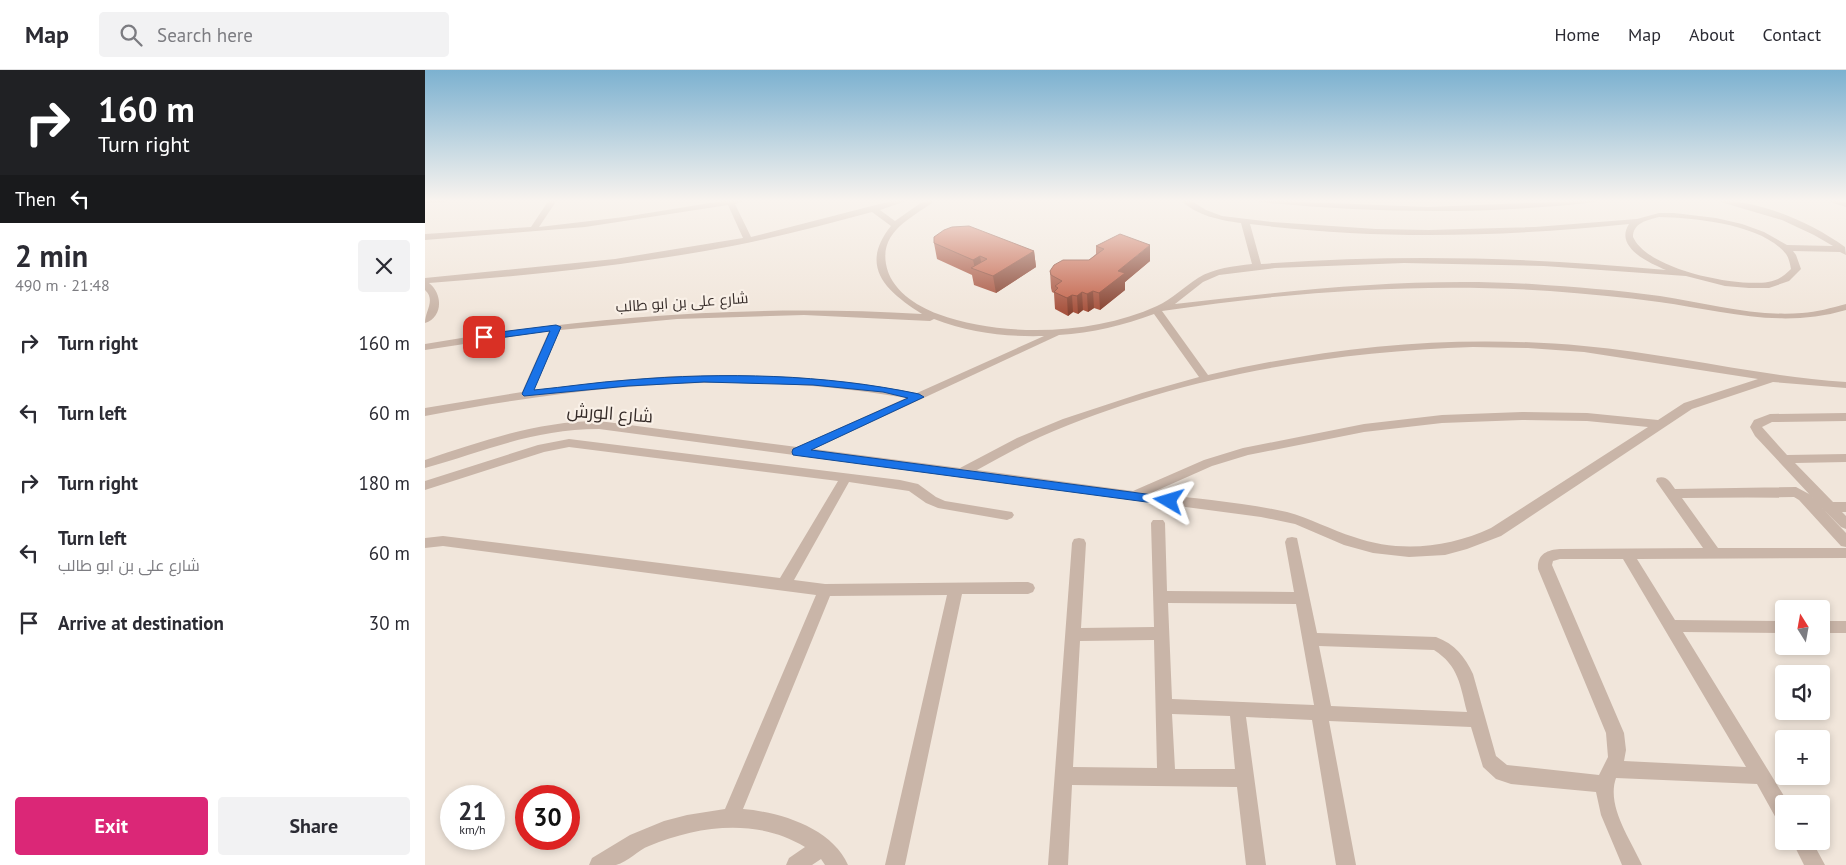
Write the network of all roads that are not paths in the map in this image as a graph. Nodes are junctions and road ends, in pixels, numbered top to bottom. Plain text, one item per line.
1 (756, 237) edge
2 (887, 237) edge
3 (1249, 237) edge
4 (1629, 237) edge
5 (1766, 237) edge
6 (1823, 237) edge
7 (748, 239) joint
8 (1784, 248) junction
9 (1845, 250) edge
10 (1257, 268) junction
11 (1684, 274) junction
12 (425, 281) edge
13 (425, 285) edge
14 (1846, 307) edge
15 (1159, 310) junction
16 (942, 319) junction
17 (425, 320) edge
18 (556, 327) junction
19 (1061, 332) junction
20 (425, 347) edge
21 (1205, 378) junction
22 (1773, 378) junction
23 (1846, 385) edge
24 (527, 394) junction
25 (919, 397) junction
26 (425, 412) edge
27 (1846, 417) edge
28 (1660, 424) junction
29 (797, 452) junction
30 (1846, 458) edge
31 (1784, 459) junction
32 (425, 464) edge
33 (961, 473) junction
34 (846, 477) junction
35 (1662, 480) dead end
36 (425, 486) edge
37 (1671, 494) junction
38 (1132, 496) junction
39 (1829, 506) junction
40 (1846, 507) edge
41 (1007, 516) dead end
42 (1158, 523) dead end
43 (1846, 524) edge
44 (1292, 542) dead end
45 (1846, 542) edge
46 (425, 543) edge
47 (1079, 543) dead end
48 (1846, 553) edge
49 (1627, 554) junction
50 (1715, 554) junction
51 (783, 586) junction
52 (1028, 588) dead end
53 (956, 589) junction
54 (825, 590) junction
55 (1160, 597) junction
56 (1302, 598) junction
57 (1671, 626) junction
58 (1775, 627) edge
59 (1830, 627) edge
60 (1846, 627) edge
61 (1161, 633) junction
62 (1073, 635) junction
63 (1310, 639) junction
64 (1164, 706) junction
65 (1237, 709) junction
66 (1321, 713) junction
67 (1477, 720) junction
68 (1063, 776) junction
69 (1166, 776) junction
70 (1761, 776) junction
71 (1608, 777) junction
72 (1245, 778) junction
73 (1775, 799) edge
74 (731, 817) junction
75 (822, 846) junction
76 (1806, 850) edge
77 (599, 865) edge
78 (796, 865) edge
79 (838, 865) edge
80 (895, 865) edge
81 (1058, 865) edge
82 (1256, 865) edge
83 (1346, 865) edge
84 (1631, 865) edge
85 (1815, 865) edge

1 - 7 street
2 - 16 street
3 - 10 street
4 - 11 street
5 - 8 street
6 - 9 street
7 - 12 street
8 - 9 street
8 - 11 street
10 - 11 street
10 - 15 street
13 - 17 street
14 - 15 street
15 - 19 street
15 - 21 street
16 - 18 street, شارع على بن ابو طالب
16 - 19 street
18 - 20 street, شارع على بن ابو طالب
18 - 24 street
19 - 25 street
21 - 22 street
21 - 33 street
22 - 23 street
22 - 28 street, شارع الورش
24 - 25 street
24 - 26 street
25 - 29 street
27 - 31 street
28 - 38 street
28 - 38 street, شارع الورش
29 - 32 street, شارع الورش
29 - 33 street, شارع الورش
30 - 31 street
31 - 39 street
33 - 38 street, شارع الورش
34 - 36 street
34 - 41 street
34 - 51 street
35 - 37 street
37 - 45 street
37 - 50 street
39 - 40 street
39 - 43 street
42 - 55 street
44 - 56 street
46 - 51 street
47 - 62 street
48 - 50 street
49 - 50 street
49 - 57 street
49 - 71 street
51 - 54 street
52 - 53 street
53 - 54 street
53 - 80 street
54 - 74 street
55 - 56 street
55 - 61 street
56 - 63 street
57 - 58 street
57 - 70 street
59 - 60 street
61 - 62 street
61 - 64 street
62 - 68 street
63 - 66 street
63 - 67 street
64 - 65 street
64 - 69 street
65 - 66 street
65 - 72 street
66 - 67 street
66 - 83 street
67 - 71 street
68 - 69 street
68 - 81 street
69 - 72 street
70 - 71 street
70 - 73 street
71 - 84 street
72 - 82 street
74 - 75 street
74 - 77 street
75 - 78 street
75 - 79 street
76 - 85 street

